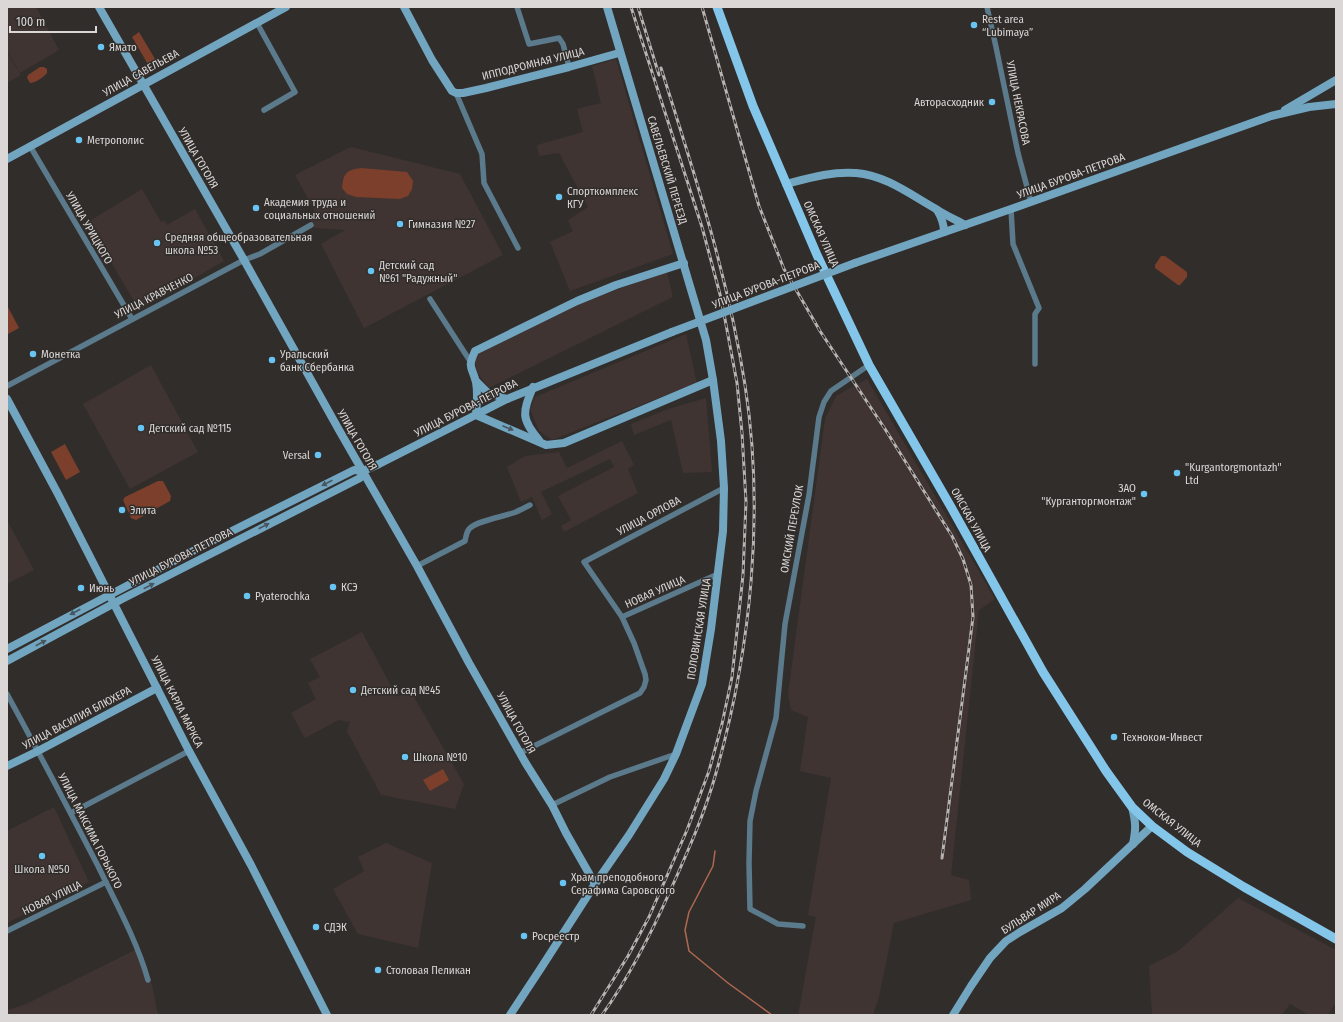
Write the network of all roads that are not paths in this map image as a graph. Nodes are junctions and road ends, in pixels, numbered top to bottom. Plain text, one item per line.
1 (99, 7) edge
2 (286, 7) edge
3 (404, 7) edge
4 (517, 7) edge
5 (607, 7) edge
6 (717, 7) edge
7 (987, 7) edge
8 (257, 23) junction
9 (620, 52) junction
10 (569, 67) junction
11 (1336, 80) edge
12 (143, 85) junction
13 (454, 92) junction
14 (1336, 104) edge
15 (264, 110) dead end
16 (1278, 114) junction
17 (30, 146) junction
18 (7, 159) edge
19 (786, 184) junction
20 (1031, 202) junction
21 (1011, 209) junction
22 (938, 210) junction
23 (311, 225) dead end
24 (965, 225) junction
25 (944, 232) junction
26 (518, 248) dead end
27 (244, 260) junction
28 (684, 263) junction
29 (430, 299) dead end
30 (132, 319) junction
31 (706, 340) joint
32 (470, 362) junction
33 (1035, 364) dead end
34 (869, 365) junction
35 (713, 380) junction
36 (476, 382) junction
37 (7, 386) edge
38 (533, 387) junction
39 (7, 399) edge
40 (507, 399) junction
41 (476, 415) junction
42 (540, 442) junction
43 (363, 471) junction
44 (724, 488) junction
45 (530, 505) dead end
46 (417, 566) junction
47 (718, 574) junction
48 (110, 594) junction
49 (114, 604) junction
50 (622, 618) junction
51 (7, 649) edge
52 (7, 661) edge
53 (157, 688) junction
54 (7, 694) edge
55 (38, 751) junction
56 (189, 751) junction
57 (520, 753) junction
58 (676, 754) junction
59 (7, 766) edge
60 (552, 805) junction
61 (1132, 807) junction
62 (71, 813) junction
63 (1152, 826) junction
64 (1133, 844) junction
65 (106, 882) junction
66 (595, 884) junction
67 (803, 926) dead end
68 (7, 931) edge
69 (1336, 939) edge
70 (148, 980) dead end
71 (328, 1015) edge
72 (510, 1015) edge
73 (953, 1015) edge

1 - 12 main road, УЛИЦА ГОГОЛЯ
2 - 8 main road, УЛИЦА САВЕЛЬЕВА
3 - 13 main road
4 - 10 street
5 - 9 main road, САВЕЛЬЕВСКИЙ ПЕРЕЕЗД
6 - 19 main road, ОМСКАЯ УЛИЦА
7 - 20 street, УЛИЦА НЕКРАСОВА
8 - 12 main road, УЛИЦА САВЕЛЬЕВА
8 - 15 street
9 - 10 main road, ИППОДРОМНАЯ УЛИЦА
9 - 28 main road, САВЕЛЬЕВСКИЙ ПЕРЕЕЗД
10 - 13 main road, ИППОДРОМНАЯ УЛИЦА
11 - 16 main road, УЛИЦА БУРОВА-ПЕТРОВА
12 - 17 main road, УЛИЦА САВЕЛЬЕВА
12 - 27 main road, УЛИЦА ГОГОЛЯ
13 - 26 street
14 - 16 main road, УЛИЦА БУРОВА-ПЕТРОВА
16 - 20 main road, УЛИЦА БУРОВА-ПЕТРОВА
17 - 18 main road, УЛИЦА САВЕЛЬЕВА
17 - 30 street, УЛИЦА УРИЦКОГО
19 - 22 main road
19 - 34 main road, ОМСКАЯ УЛИЦА
20 - 21 main road, УЛИЦА БУРОВА-ПЕТРОВА
21 - 24 main road, УЛИЦА БУРОВА-ПЕТРОВА
21 - 33 street
22 - 24 main road
22 - 25 main road
23 - 27 street, УЛИЦА КРАВЧЕНКО
24 - 25 main road, УЛИЦА БУРОВА-ПЕТРОВА
25 - 38 main road, УЛИЦА БУРОВА-ПЕТРОВА, bridge
27 - 30 street, УЛИЦА КРАВЧЕНКО
27 - 43 main road, УЛИЦА ГОГОЛЯ
28 - 31 main road, САВЕЛЬЕВСКИЙ ПЕРЕЕЗД
28 - 32 main road
29 - 32 street
30 - 37 street, УЛИЦА КРАВЧЕНКО
31 - 35 main road, ПОЛОВИНСКАЯ УЛИЦА
32 - 36 main road
34 - 61 main road, ОМСКАЯ УЛИЦА
34 - 67 street, ОМСКИЙ ПЕРЕУЛОК
35 - 42 main road
35 - 44 main road, ПОЛОВИНСКАЯ УЛИЦА
36 - 40 main road
36 - 41 main road
38 - 40 main road, УЛИЦА БУРОВА-ПЕТРОВА
38 - 42 main road
39 - 48 main road, УЛИЦА КАРЛА МАРКСА
40 - 41 main road, УЛИЦА БУРОВА-ПЕТРОВА
41 -> 42 main road
41 - 43 main road, УЛИЦА БУРОВА-ПЕТРОВА
43 - 46 main road, УЛИЦА ГОГОЛЯ
43 -> 48 main road, УЛИЦА БУРОВА-ПЕТРОВА
49 -> 43 main road, УЛИЦА БУРОВА-ПЕТРОВА
44 - 47 main road, ПОЛОВИНСКАЯ УЛИЦА
44 - 50 street, УЛИЦА ОРЛОВА
45 - 46 street
46 - 57 main road, УЛИЦА ГОГОЛЯ
47 - 50 street, НОВАЯ УЛИЦА
47 - 58 main road, ПОЛОВИНСКАЯ УЛИЦА
48 - 49 main road, УЛИЦА КАРЛА МАРКСА
48 -> 51 main road, УЛИЦА БУРОВА-ПЕТРОВА
52 -> 49 main road, УЛИЦА БУРОВА-ПЕТРОВА
49 - 53 main road, УЛИЦА КАРЛА МАРКСА
50 - 57 street
53 - 55 main road, УЛИЦА ВАСИЛИЯ БЛЮХЕРА
53 - 56 main road, УЛИЦА КАРЛА МАРКСА
54 - 55 street, УЛИЦА МАКСИМА ГОРЬКОГО
55 - 59 main road, УЛИЦА ВАСИЛИЯ БЛЮХЕРА
55 - 62 street, УЛИЦА МАКСИМА ГОРЬКОГО
56 - 62 street
56 - 71 main road, УЛИЦА КАРЛА МАРКСА
57 - 60 main road, УЛИЦА ГОГОЛЯ
58 - 60 street
58 - 66 main road, ПОЛОВИНСКАЯ УЛИЦА
60 - 66 main road, УЛИЦА ГОГОЛЯ
61 - 63 main road, ОМСКАЯ УЛИЦА
61 - 64 main road
62 - 65 street, УЛИЦА МАКСИМА ГОРЬКОГО
63 - 64 main road, БУЛЬВАР МИРА
63 - 69 main road, ОМСКАЯ УЛИЦА
64 - 73 main road, БУЛЬВАР МИРА
65 - 68 street, НОВАЯ УЛИЦА
65 - 70 street, УЛИЦА МАКСИМА ГОРЬКОГО
66 - 72 main road, ПОЛОВИНСКАЯ УЛИЦА

